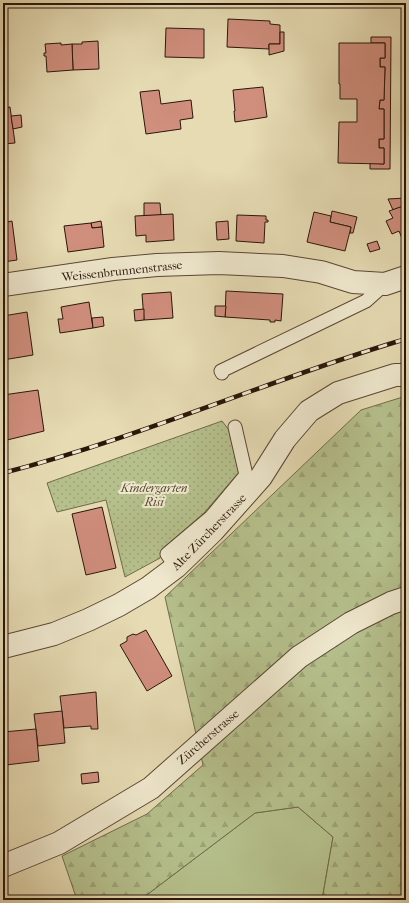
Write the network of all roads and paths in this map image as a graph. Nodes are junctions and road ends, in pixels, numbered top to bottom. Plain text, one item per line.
1 (406, 277) edge
2 (385, 284) junction
3 (3, 285) edge
4 (222, 373) dead end
5 (406, 376) edge
6 (235, 427) dead end
7 (176, 567) junction
8 (406, 598) edge
9 (3, 648) edge
10 (3, 866) edge

1 - 2 street, Weissenbrunnenstrasse
2 - 3 street, Weissenbrunnenstrasse
2 - 4 lane
5 - 7 street, Alte Zürcherstrasse
6 - 7 lane
7 - 9 street, Alte Zürcherstrasse
8 - 10 street, Zürcherstrasse

